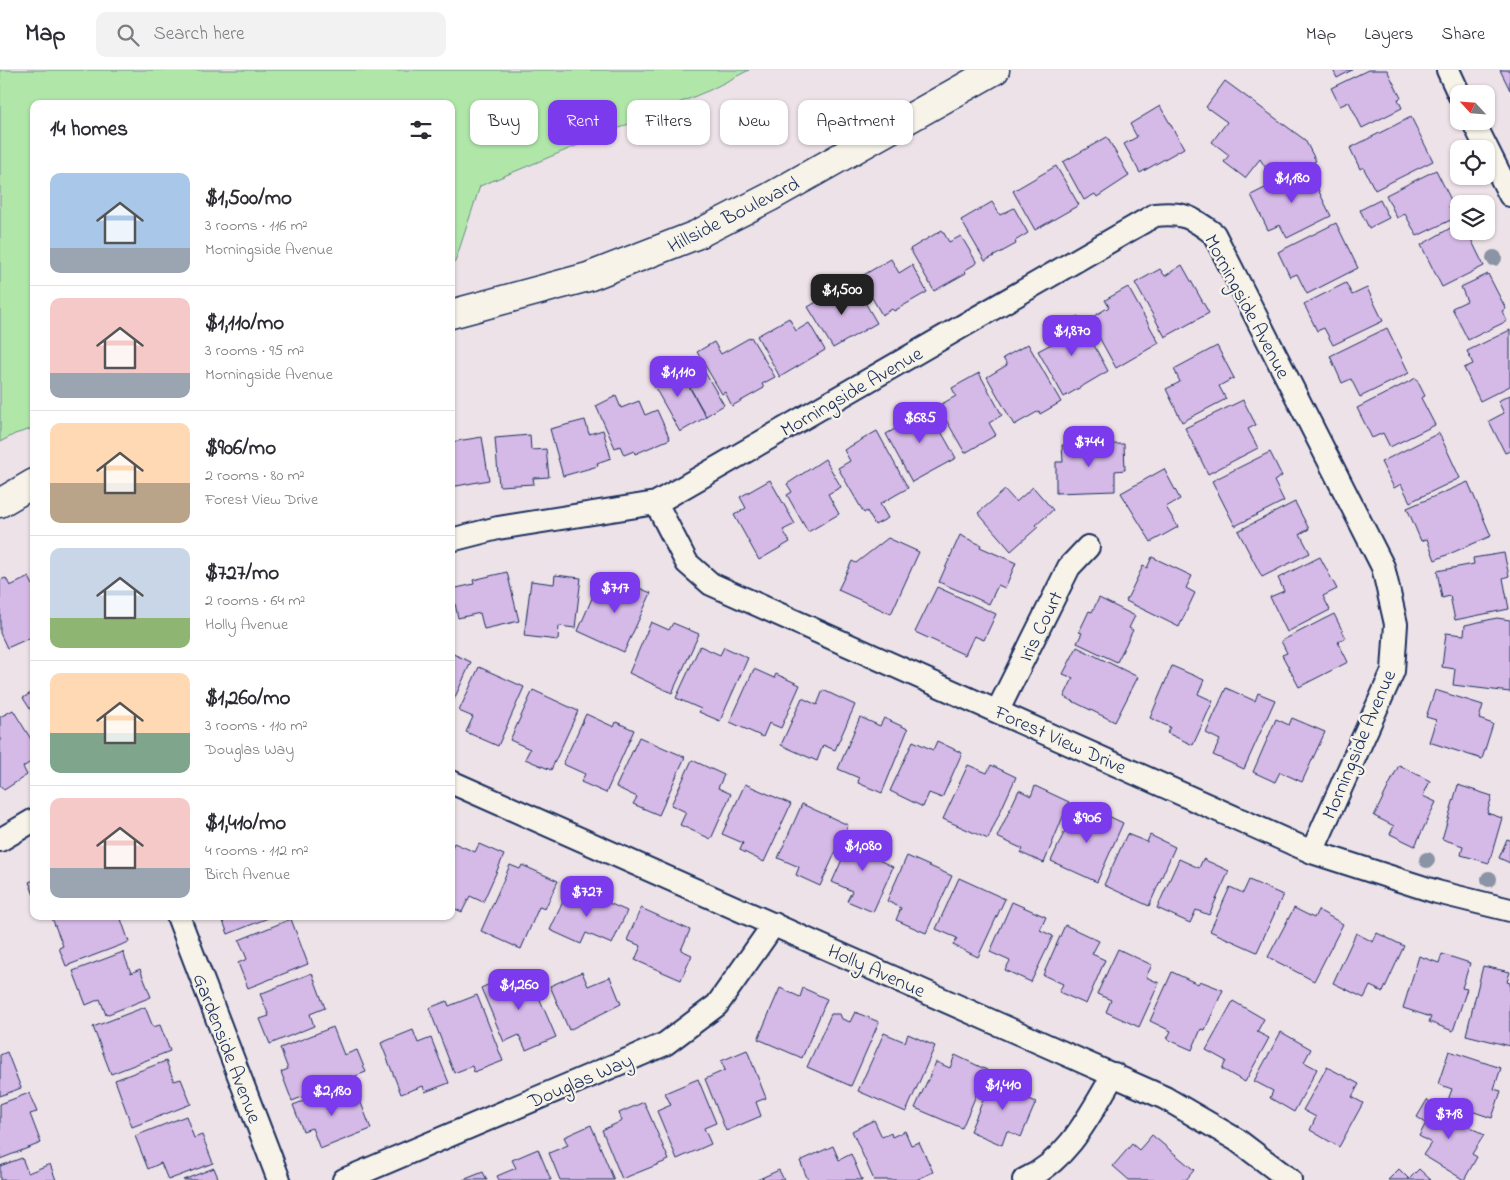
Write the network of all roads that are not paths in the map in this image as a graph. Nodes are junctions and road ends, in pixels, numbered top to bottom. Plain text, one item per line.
1 (995, 70) edge
2 (1448, 70) edge
3 (1456, 85) edge
4 (1478, 130) edge
5 (1510, 195) edge
6 (455, 313) edge
7 (30, 485) edge
8 (0, 503) edge
9 (656, 503) junction
10 (455, 539) edge
11 (1088, 547) dead end
12 (998, 710) junction
13 (455, 784) edge
14 (30, 822) edge
15 (0, 840) edge
16 (1312, 852) junction
17 (1510, 910) edge
18 (180, 920) edge
19 (774, 924) junction
20 (1114, 1074) junction
21 (279, 1180) edge
22 (344, 1180) edge
23 (1024, 1180) edge
24 (1290, 1180) edge

1 - 6 main road, Hillside Boulevard
2 - 3 street
4 - 5 street
7 - 8 main road
9 - 10 street, Morningside Avenue
9 - 12 street, Forest View Drive
9 - 16 street, Morningside Avenue
11 - 12 street, Iris Court
12 - 16 street, Forest View Drive
13 - 19 street, Holly Avenue
14 - 15 street
16 - 17 street, Forest View Drive
18 - 21 street, Gardenside Avenue
19 - 20 street, Holly Avenue
19 - 22 street, Douglas Way
20 - 23 street
20 - 24 street, Holly Avenue

